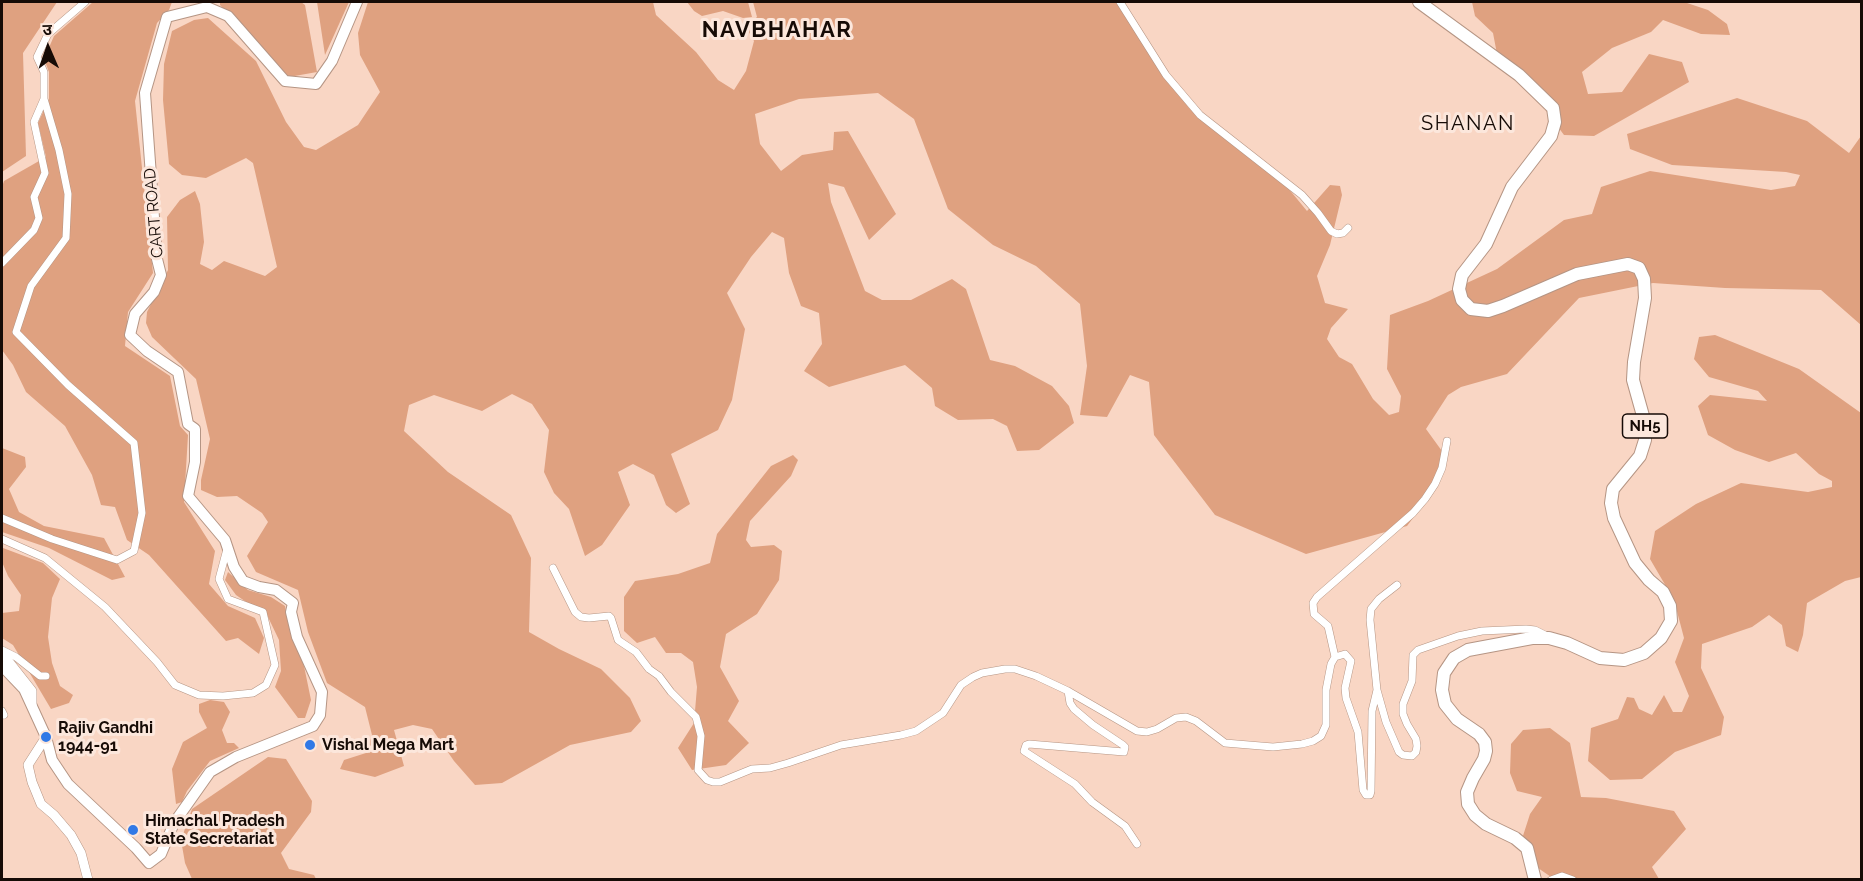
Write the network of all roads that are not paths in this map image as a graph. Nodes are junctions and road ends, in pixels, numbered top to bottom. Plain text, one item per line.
1 (85, 2) edge
2 (357, 2) edge
3 (1120, 2) edge
4 (1419, 2) edge
5 (44, 99) junction
6 (1347, 228) dead end
7 (2, 263) edge
8 (1447, 441) dead end
9 (2, 518) edge
10 (2, 539) edge
11 (227, 547) junction
12 (553, 568) dead end
13 (1397, 585) dead end
14 (1549, 638) junction
15 (2, 651) edge
16 (1335, 657) junction
17 (2, 666) edge
18 (46, 676) dead end
19 (1377, 690) junction
20 (1068, 691) junction
21 (32, 705) junction
22 (46, 737) junction
23 (1137, 844) dead end
24 (88, 879) edge
25 (1535, 879) edge
26 (1551, 879) edge
27 (1573, 879) edge

1 - 5 street
2 - 11 main road, CART ROAD
3 - 6 street
4 - 14 highway, NH5
5 - 7 street
5 - 9 street
8 - 16 street
10 - 11 street
11 - 22 main road, CART ROAD
12 - 20 street
13 - 19 street
14 - 19 street
14 - 25 highway, NH5
15 - 18 street
15 - 21 street
16 - 19 street
16 - 20 street
17 - 21 main road, CART ROAD
20 - 23 street
21 - 22 main road, CART ROAD
22 - 24 street
26 - 27 street

